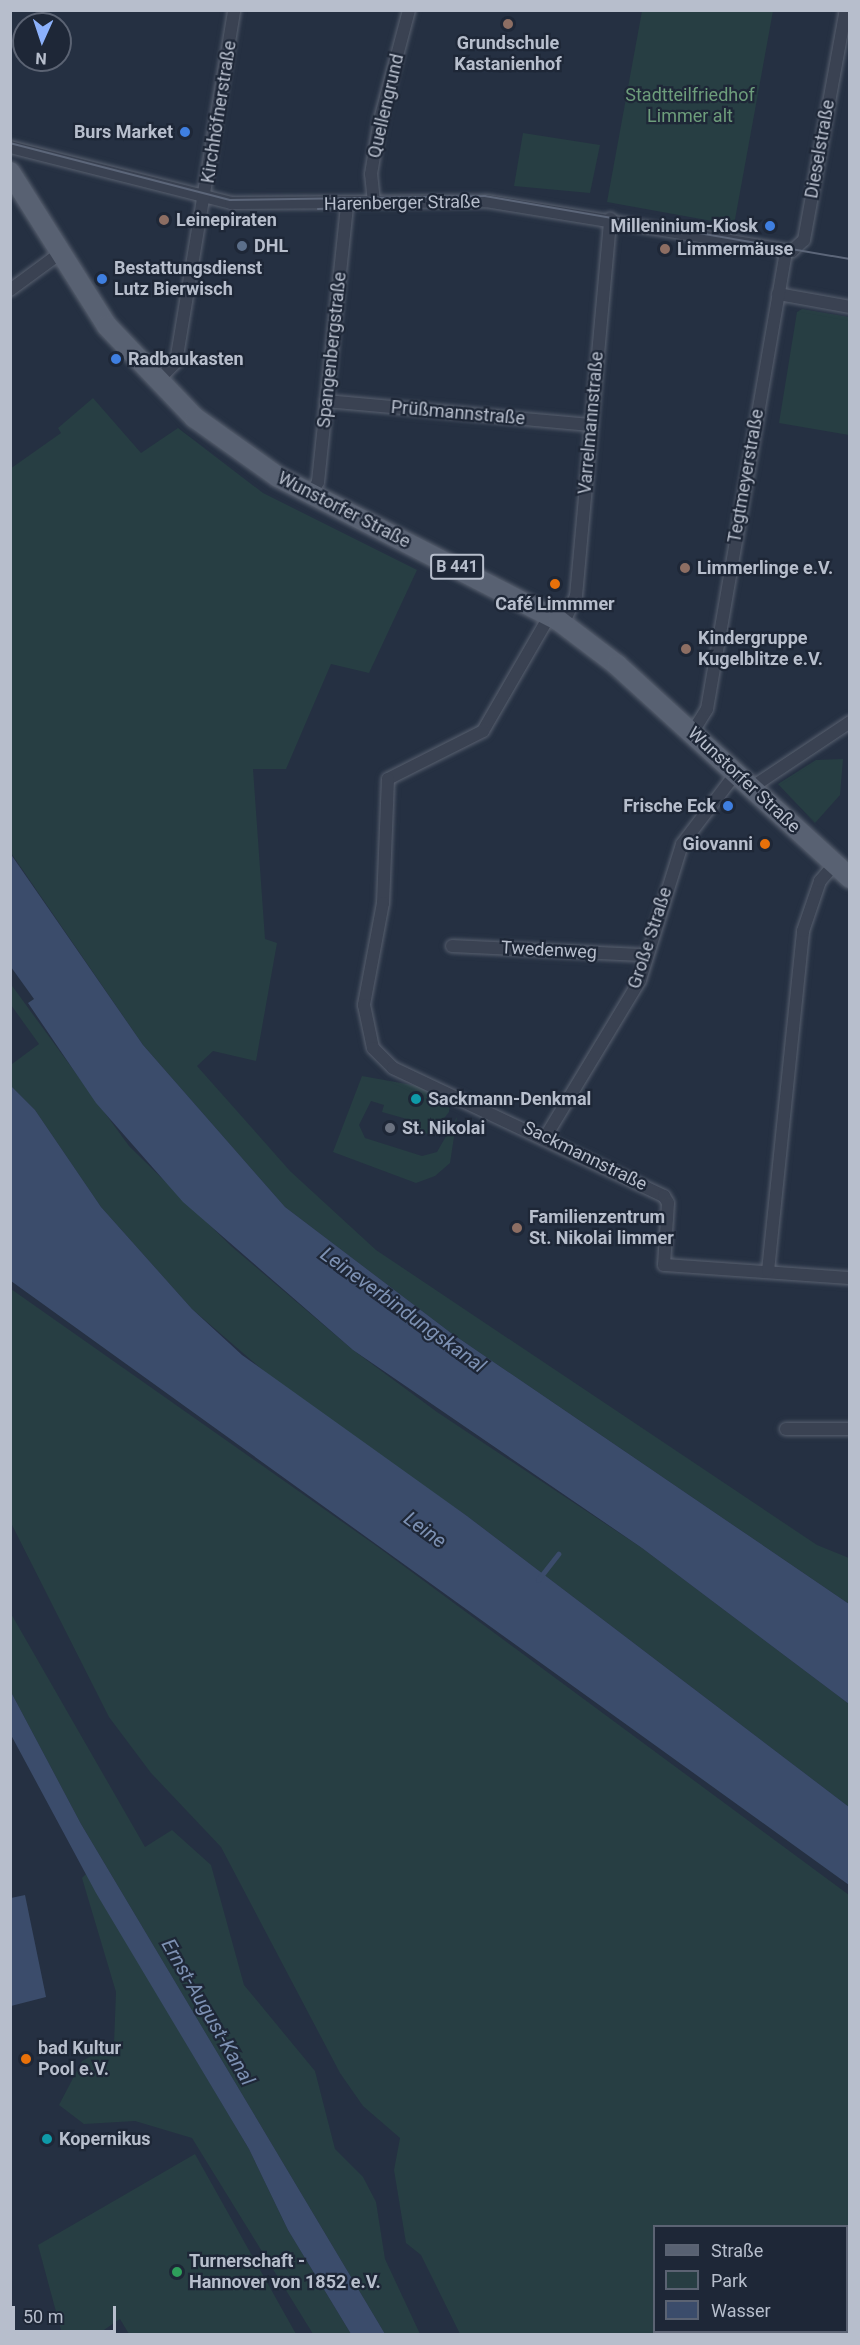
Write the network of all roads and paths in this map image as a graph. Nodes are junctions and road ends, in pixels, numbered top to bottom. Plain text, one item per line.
1 (234, 10) edge
2 (409, 10) edge
3 (846, 10) edge
4 (10, 147) edge
5 (10, 172) edge
6 (205, 200) junction
7 (374, 202) junction
8 (347, 204) junction
9 (610, 219) junction
10 (791, 250) junction
11 (60, 254) junction
12 (10, 290) edge
13 (778, 294) junction
14 (849, 307) edge
15 (156, 382) junction
16 (326, 401) junction
17 (590, 425) junction
18 (311, 495) junction
19 (557, 620) junction
20 (849, 722) edge
21 (692, 733) junction
22 (736, 773) junction
23 (751, 788) junction
24 (835, 864) junction
25 (849, 878) edge
26 (452, 946) dead end
27 (646, 955) junction
28 (546, 1136) junction
29 (768, 1271) junction
30 (849, 1278) edge
31 (786, 1429) dead end
32 (849, 1429) edge

1 - 6 street, Kirchhöfnerstraße
2 - 7 street, Quellengrund
3 - 10 street, Dieselstraße
4 - 6 street, Harenberger Straße
5 - 11 main road, Wunstorfer Straße / B 441
6 - 8 street, Harenberger Straße
6 - 15 street, Kirchhöfnerstraße
7 - 8 street, Harenberger Straße
7 - 9 street, Harenberger Straße
8 - 16 street, Spangenbergstraße
9 - 10 street, Harenberger Straße
9 - 17 street, Varrelmannstraße
10 - 13 street, Tegtmeyerstraße
11 - 12 street
11 - 15 main road, Wunstorfer Straße / B 441
13 - 14 street
13 - 21 street, Tegtmeyerstraße
15 - 18 main road, Wunstorfer Straße / B 441
16 - 17 street, Prüßmannstraße
16 - 18 street, Spangenbergstraße
17 - 19 street, Varrelmannstraße
18 - 19 main road, Wunstorfer Straße / B 441
19 - 21 main road, Wunstorfer Straße / B 441
19 - 28 street, Sackmannstraße
20 - 23 street
21 - 22 main road, Wunstorfer Straße / B 441
22 - 23 main road, Wunstorfer Straße / B 441
22 - 27 street, Große Straße
23 - 24 main road, Wunstorfer Straße / B 441
24 - 25 main road, Wunstorfer Straße / B 441
24 - 29 street
26 - 27 street, Twedenweg
27 - 28 street, Große Straße
28 - 29 street, Sackmannstraße
29 - 30 street
31 - 32 street

